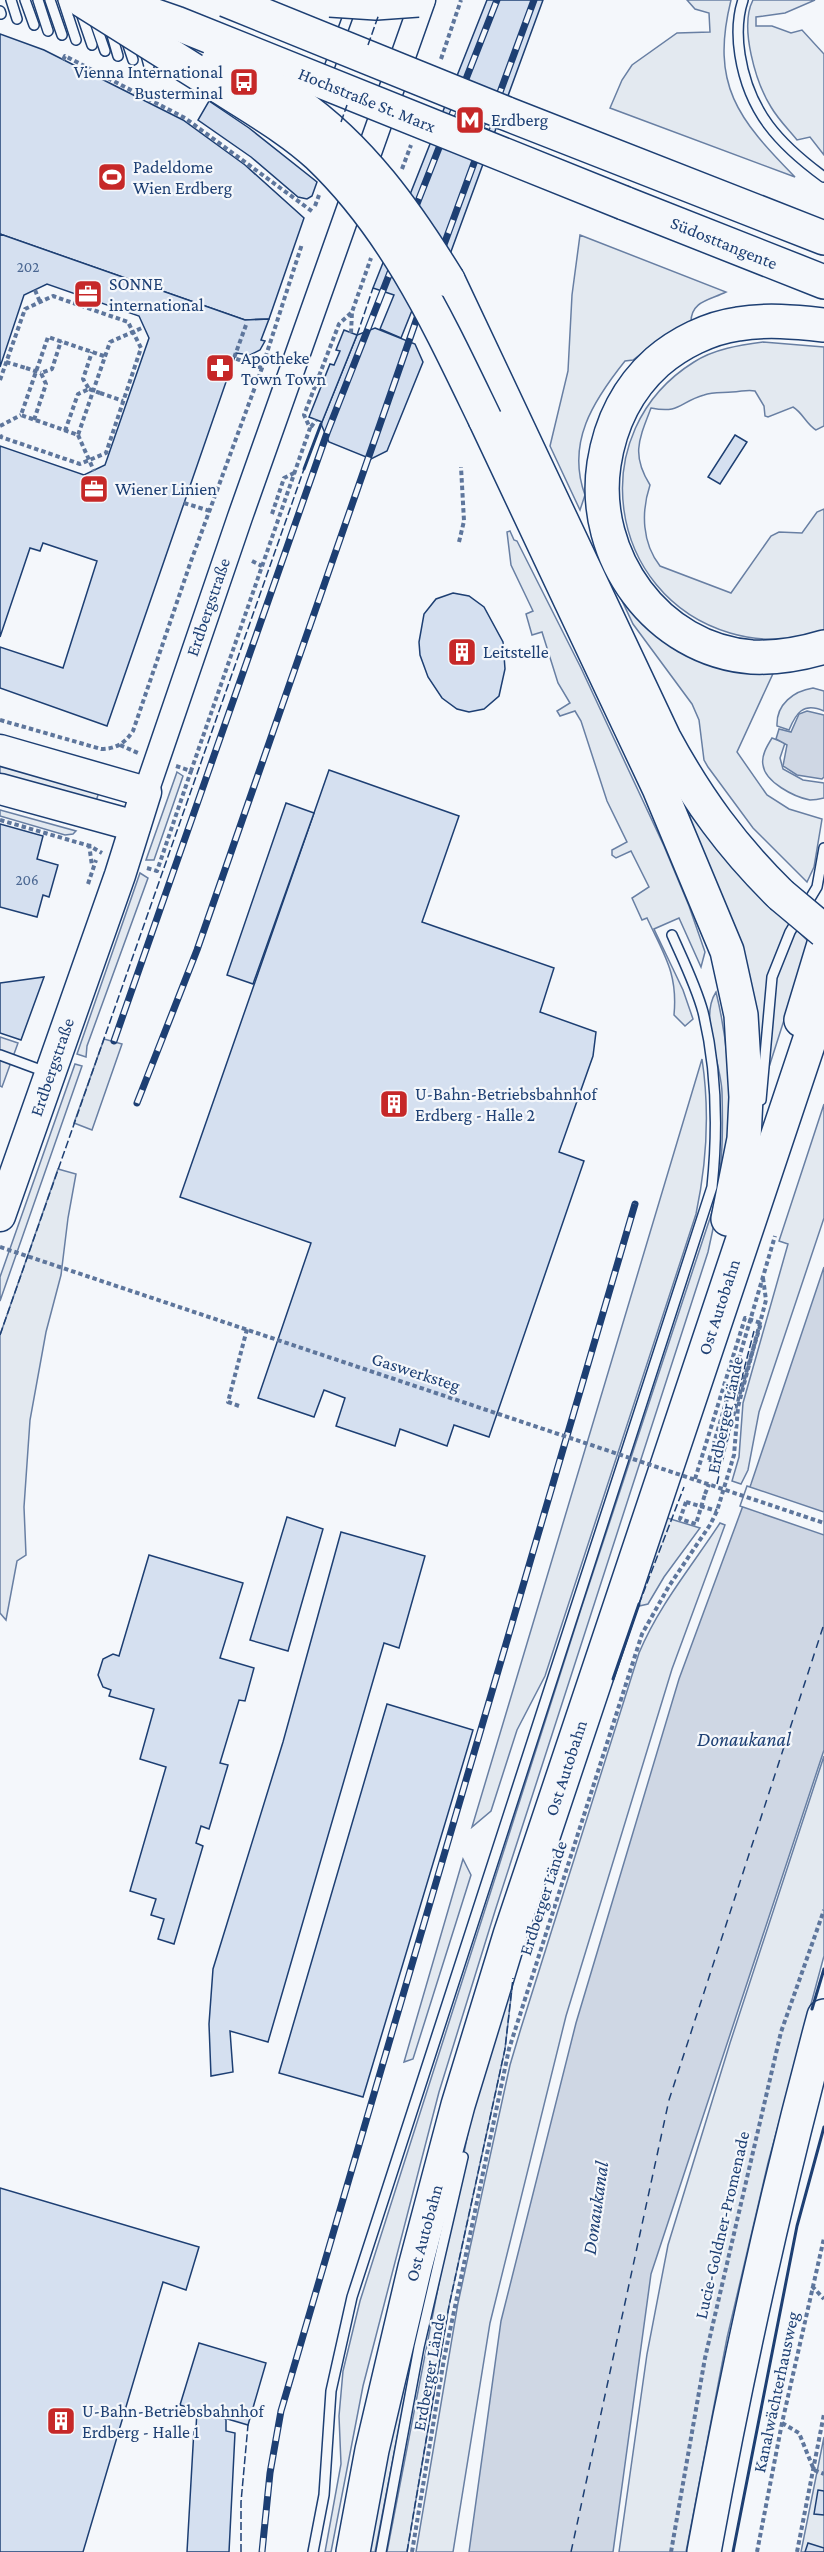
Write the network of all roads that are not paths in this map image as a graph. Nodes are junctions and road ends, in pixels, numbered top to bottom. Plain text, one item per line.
1 (11, 0) edge
2 (24, 0) edge
3 (38, 0) edge
4 (50, 0) edge
5 (63, 0) edge
6 (77, 0) edge
7 (82, 0) edge
8 (90, 0) edge
9 (101, 0) edge
10 (111, 0) edge
11 (128, 0) edge
12 (226, 0) edge
13 (328, 0) edge
14 (418, 0) edge
15 (423, 0) edge
16 (743, 0) edge
17 (139, 1) edge
18 (157, 9) junction
19 (173, 15) junction
20 (17, 19) dead end
21 (189, 22) junction
22 (34, 25) dead end
23 (163, 27) dead end
24 (205, 28) junction
25 (48, 31) dead end
26 (62, 34) dead end
27 (218, 34) junction
28 (180, 37) dead end
29 (76, 40) dead end
30 (234, 40) junction
31 (195, 42) dead end
32 (92, 45) dead end
33 (170, 45) dead end
34 (250, 46) junction
35 (105, 51) dead end
36 (265, 53) junction
37 (118, 56) dead end
38 (186, 56) dead end
39 (280, 59) junction
40 (133, 60) dead end
41 (201, 63) dead end
42 (149, 66) dead end
43 (296, 66) junction
44 (165, 67) dead end
45 (314, 73) junction
46 (230, 74) dead end
47 (182, 77) dead end
48 (195, 82) dead end
49 (244, 82) dead end
50 (314, 84) dead end
51 (232, 85) dead end
52 (209, 88) dead end
53 (247, 93) dead end
54 (223, 97) dead end
55 (274, 98) dead end
56 (238, 106) dead end
57 (315, 108) dead end
58 (276, 110) dead end
59 (289, 113) dead end
60 (252, 115) dead end
61 (302, 122) dead end
62 (267, 124) dead end
63 (290, 124) dead end
64 (315, 131) dead end
65 (303, 133) dead end
66 (280, 134) dead end
67 (316, 142) dead end
68 (293, 145) dead end
69 (305, 154) dead end
70 (316, 164) dead end
71 (824, 177) edge
72 (624, 202) joint
73 (824, 238) edge
74 (824, 282) edge
75 (824, 325) edge
76 (824, 647) edge
77 (0, 750) edge
78 (0, 789) edge
79 (146, 792) junction
80 (135, 826) junction
81 (824, 848) edge
82 (824, 932) edge
83 (672, 935) dead end
84 (824, 944) edge
85 (824, 998) edge
86 (0, 1055) edge
87 (50, 1074) junction
88 (761, 1107) dead end
89 (750, 1161) dead end
90 (0, 1216) edge
91 (734, 1229) dead end
92 (731, 1241) dead end
93 (718, 1300) junction
94 (824, 2016) edge
95 (463, 2157) dead end
96 (313, 2552) edge
97 (353, 2552) edge
98 (381, 2552) edge
99 (704, 2552) edge

1 - 20 lane
2 - 22 lane
3 - 25 lane
4 - 26 lane
5 - 29 lane
6 - 32 lane
7 - 93 highway, bridge
8 - 35 lane
8 - 82 highway, bridge
9 - 37 lane
10 - 40 lane
10 - 72 highway, Hochstraße St. Marx, bridge
11 - 42 lane
12 - 73 highway, bridge
13 - 14 highway, bridge
13 - 45 lane
15 - 79 street, Erdbergstraße
16 - 71 lane
17 - 18 lane
17 - 44 lane
18 - 19 lane
18 - 23 lane
19 - 21 lane
19 - 28 lane
21 - 24 lane
21 - 31 lane
24 - 27 lane
24 - 54 lane
27 - 30 lane
27 - 46 lane
30 - 34 lane
30 - 49 lane
33 - 47 lane
34 - 36 lane
34 - 62 lane
36 - 39 lane
36 - 55 lane
38 - 48 lane
39 - 43 lane
39 - 59 lane
41 - 52 lane
43 - 45 lane
43 - 61 lane
45 - 50 lane
51 - 56 lane
53 - 60 lane
57 - 64 lane
58 - 66 lane
63 - 68 lane
65 - 69 lane
67 - 70 lane
72 - 74 highway, Südosttangente
75 - 76 highway
77 - 79 main road
78 - 80 main road
79 - 80 main road, Erdbergstraße
80 - 87 main road, Erdbergstraße
81 - 88 lane
83 - 96 lane
84 - 93 highway
85 - 93 highway, Ost Autobahn
86 - 87 lane
87 - 90 main road, Erdbergstraße
89 - 91 lane
92 - 93 lane
93 - 97 highway, Ost Autobahn
94 - 99 highway
95 - 98 lane

